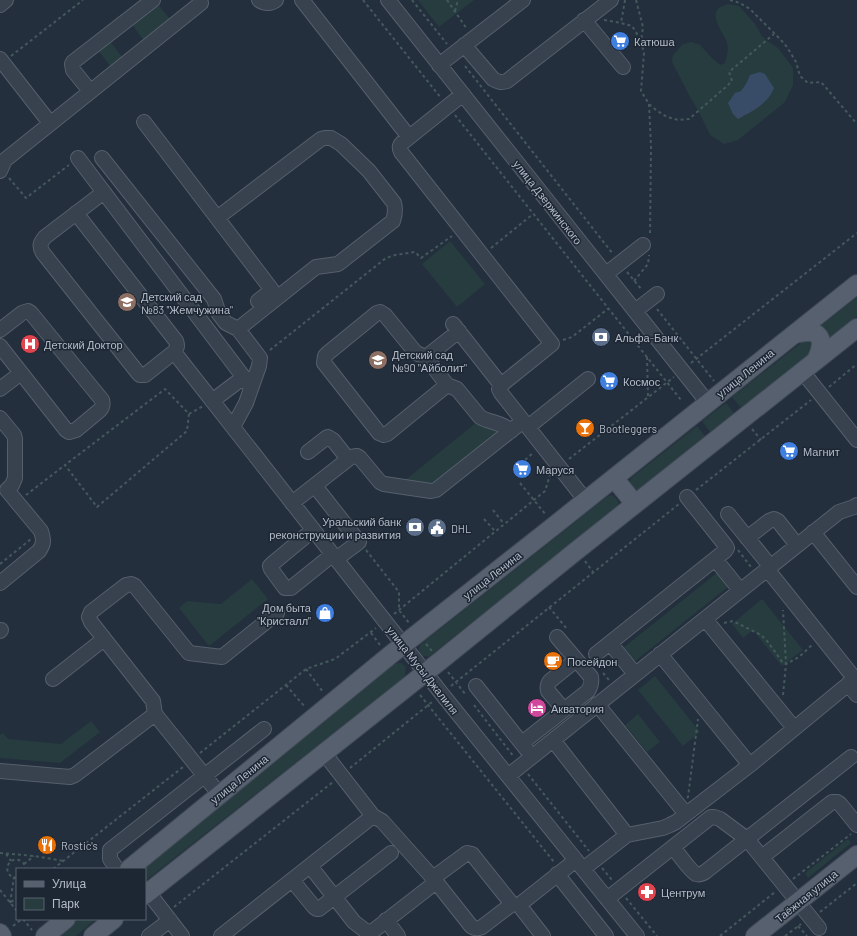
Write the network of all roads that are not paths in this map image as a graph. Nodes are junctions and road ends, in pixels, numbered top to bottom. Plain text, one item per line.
1 (6, 0) edge
2 (153, 0) edge
3 (259, 0) edge
4 (276, 0) edge
5 (302, 0) edge
6 (388, 0) edge
7 (523, 0) edge
8 (611, 0) edge
9 (193, 4) edge
10 (0, 5) edge
11 (584, 20) junction
12 (469, 41) junction
13 (1, 61) edge
14 (439, 65) junction
15 (623, 67) dead end
16 (90, 91) junction
17 (462, 94) junction
18 (144, 122) dead end
19 (50, 124) junction
20 (409, 137) junction
21 (78, 158) road end
22 (102, 158) dead end
23 (2, 163) edge
24 (104, 192) junction
25 (76, 213) junction
26 (217, 218) junction
27 (647, 243) road end
28 (606, 274) junction
29 (857, 284) edge
30 (653, 297) road end
31 (635, 311) junction
32 (252, 318) junction
33 (857, 328) edge
34 (238, 329) junction
35 (0, 330) edge
36 (795, 334) junction
37 (0, 346) edge
38 (174, 352) junction
39 (426, 357) junction
40 (816, 360) junction
41 (802, 371) junction
42 (21, 373) junction
43 (588, 379) dead end
44 (248, 382) junction
45 (447, 385) junction
46 (501, 385) junction
47 (0, 389) edge
48 (212, 401) junction
49 (708, 403) junction
50 (0, 418) edge
51 (526, 424) junction
52 (233, 428) junction
53 (511, 431) junction
54 (857, 440) edge
55 (308, 452) dead end
56 (348, 459) junction
57 (614, 478) junction
58 (314, 486) junction
59 (4, 493) edge
60 (687, 497) road end
61 (586, 501) junction
62 (292, 503) junction
63 (634, 504) junction
64 (857, 505) edge
65 (728, 514) dead end
66 (313, 530) junction
67 (813, 532) junction
68 (747, 538) junction
69 (797, 545) junction
70 (334, 557) junction
71 (715, 559) junction
72 (768, 568) junction
73 (0, 583) edge
74 (857, 587) edge
75 (740, 590) junction
76 (277, 613) dead end
77 (708, 622) junction
78 (558, 637) dead end
79 (104, 639) junction
80 (610, 643) junction
81 (403, 645) junction
82 (596, 654) dead end
83 (660, 654) junction
84 (576, 660) junction
85 (425, 672) junction
86 (635, 674) junction
87 (53, 679) dead end
88 (854, 684) edge
89 (476, 686) dead end
90 (597, 704) junction
91 (564, 710) junction
92 (155, 714) junction
93 (794, 728) junction
94 (264, 729) dead end
95 (552, 740) junction
96 (522, 743) junction
97 (324, 753) junction
98 (850, 757) dead end
99 (527, 761) junction
100 (750, 765) junction
101 (0, 771) edge
102 (204, 775) junction
103 (508, 776) junction
104 (220, 795) junction
105 (682, 810) junction
106 (372, 816) junction
107 (857, 825) edge
108 (627, 835) junction
109 (747, 839) junction
110 (673, 847) junction
111 (391, 853) dead end
112 (857, 855) edge
113 (762, 857) junction
114 (580, 864) junction
115 (310, 866) junction
116 (116, 868) edge
117 (130, 868) edge
118 (558, 874) junction
119 (292, 880) junction
120 (435, 880) junction
121 (147, 893) edge
122 (335, 898) junction
123 (607, 899) junction
124 (798, 902) junction
125 (516, 904) junction
126 (167, 917) junction
127 (64, 920) edge
128 (113, 920) edge
129 (386, 920) junction
130 (813, 932) edge
131 (0, 933) edge
132 (38, 933) edge
133 (2, 936) edge
134 (93, 936) edge
135 (149, 936) edge
136 (182, 936) edge
137 (221, 936) edge
138 (398, 936) edge
139 (543, 936) edge
140 (606, 936) edge
141 (637, 936) edge
142 (755, 936) edge

1 - 10 street
2 - 16 street
3 - 4 street
5 - 20 street
6 - 14 street, улица Дзержинского
7 - 12 street
8 - 11 street
9 - 16 street
11 - 12 street
11 - 15 street
12 - 14 street
13 - 19 street
14 - 17 street, улица Дзержинского
16 - 19 street
17 - 20 street
17 - 28 street, улица Дзержинского
18 - 26 street
19 - 23 street
20 - 46 street
21 - 24 street
22 - 34 street
24 - 25 street
24 - 44 street
25 - 38 street
25 - 38 street
26 - 32 street
26 - 32 street
27 - 28 street
28 - 31 street, улица Дзержинского
29 - 36 main road, улица Ленина
30 - 31 street
31 - 49 street, улица Дзержинского
32 - 34 street
33 - 40 main road
34 - 44 street
35 - 42 street
36 - 40 main road
36 - 49 main road, улица Ленина
37 - 42 street
38 - 48 street, улица Мусы Джалиля
39 - 45 street
39 - 45 street
39 - 46 street
40 - 41 main road
41 - 54 street
41 - 63 main road
42 - 47 street
43 - 51 street
44 - 48 street
44 - 52 street
45 - 53 street
46 - 51 street
48 - 52 street, улица Мусы Джалиля
49 - 57 main road, улица Ленина
50 - 59 street
51 - 53 street
51 - 61 street
52 - 62 street, улица Мусы Джалиля
53 - 56 street
55 - 56 street
56 - 58 street
57 - 61 main road, улица Ленина
57 - 63 main road
58 - 62 street
58 - 70 street
59 - 73 street
60 - 71 street
61 - 81 main road, улица Ленина
62 - 66 street, улица Мусы Джалиля
63 - 85 main road
64 - 67 street
65 - 68 street
66 - 70 street, улица Мусы Джалиля
66 - 70 street
67 - 69 street
67 - 74 street
68 - 69 street
68 - 72 street
69 - 72 street
70 - 81 street, улица Мусы Джалиля
71 - 75 street
71 - 80 street
72 - 75 street
72 - 88 street
75 - 77 street
76 - 79 street
77 - 83 street
77 - 93 street
78 - 84 street
79 - 87 street
79 - 92 street
80 - 82 street
80 - 86 street
81 - 85 street, улица Мусы Джалиля
81 - 104 main road, улица Ленина
83 - 86 street
83 - 100 street
84 - 91 street
84 - 91 street
85 - 97 main road
85 - 103 street, улица Мусы Джалиля
86 - 90 street
88 - 93 street
89 - 96 street
90 - 95 street
90 - 105 street
91 - 96 street
92 - 101 street
92 - 102 street
93 - 100 street
94 - 102 street
95 - 99 street
95 - 108 street
96 - 99 street
97 - 106 street
97 - 121 main road
98 - 109 street
99 - 103 street
100 - 105 street
102 - 104 street
102 - 116 street
103 - 114 street, улица Мусы Джалиля
104 - 117 main road, улица Ленина
105 - 108 street
106 - 115 street
106 - 120 street
107 - 113 street
108 - 114 street
109 - 110 street
109 - 110 street
109 - 113 street
110 - 123 street
111 - 122 street
112 - 124 main road, Таёжная улица
113 - 124 street
114 - 118 street
114 - 123 street, улица Мусы Джалиля
115 - 119 street
115 - 122 street
118 - 125 street
118 - 140 street
119 - 122 street
119 - 137 street
120 - 125 street
120 - 125 street
120 - 129 street
121 - 126 street
122 - 129 street
123 - 141 street, улица Мусы Джалиля
124 - 130 street
124 - 142 main road, Таёжная улица
125 - 139 street
126 - 135 street
126 - 136 street
127 - 132 main road
128 - 134 main road
129 - 138 street
131 - 133 main road

